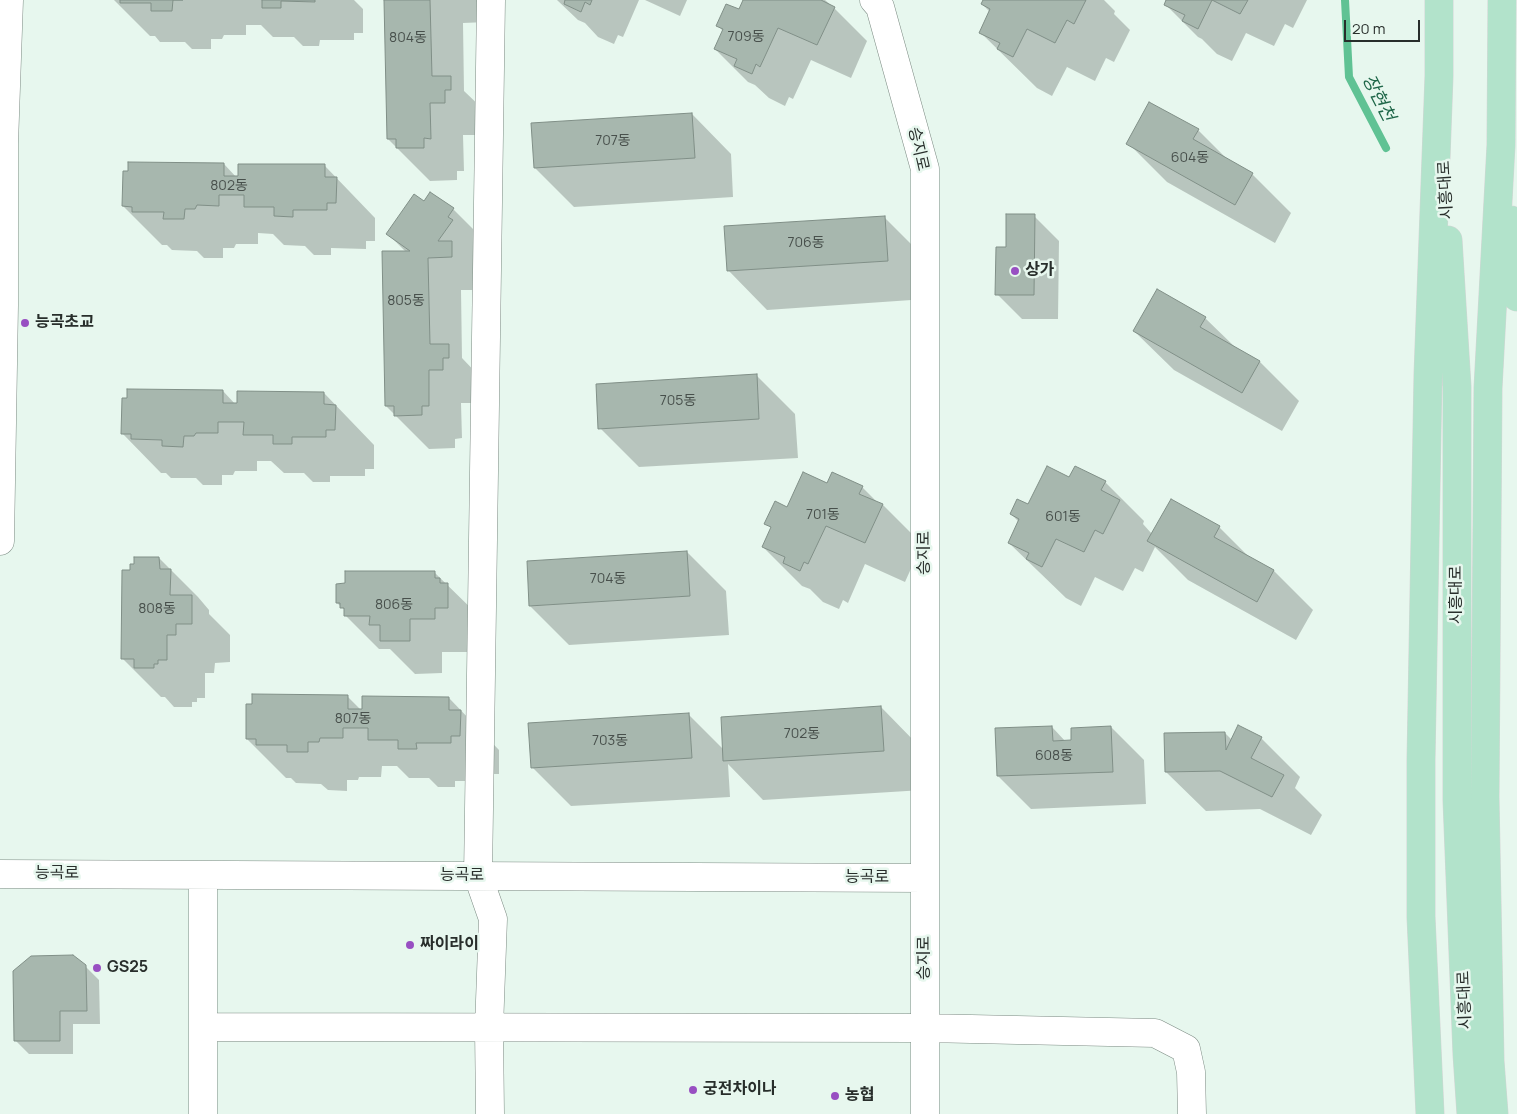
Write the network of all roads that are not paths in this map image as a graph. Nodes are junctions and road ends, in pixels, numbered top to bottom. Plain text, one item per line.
1 (9, 0) edge
2 (491, 0) edge
3 (874, 0) edge
4 (1439, 0) edge
5 (1502, 0) edge
6 (1439, 76) junction
7 (2, 144) edge
8 (1501, 145) junction
9 (1517, 297) edge
10 (0, 541) edge
11 (0, 874) edge
12 (203, 875) junction
13 (478, 876) junction
14 (925, 878) junction
15 (203, 1027) junction
16 (489, 1028) junction
17 (925, 1028) junction
18 (204, 1114) edge
19 (490, 1114) edge
20 (925, 1114) edge
21 (1192, 1114) edge
22 (1430, 1114) edge
23 (1471, 1114) edge
24 (1494, 1114) edge

1 - 7 street
2 - 13 street
3 - 14 street, 승지로
4 - 6 main road, 시흥대로
5 - 8 main road, 시흥대로
6 - 22 main road, 시흥대로
6 - 23 main road, 시흥대로
7 - 10 street
8 - 9 main road, 시흥대로
8 - 24 main road, 시흥대로
11 - 12 street, 능곡로
12 - 13 street, 능곡로
12 - 15 street
13 - 14 street, 능곡로
13 - 16 street
14 - 17 street, 승지로
15 - 16 street
15 - 18 street
16 - 17 street
16 - 19 street
17 - 20 street, 승지로
17 - 21 street

